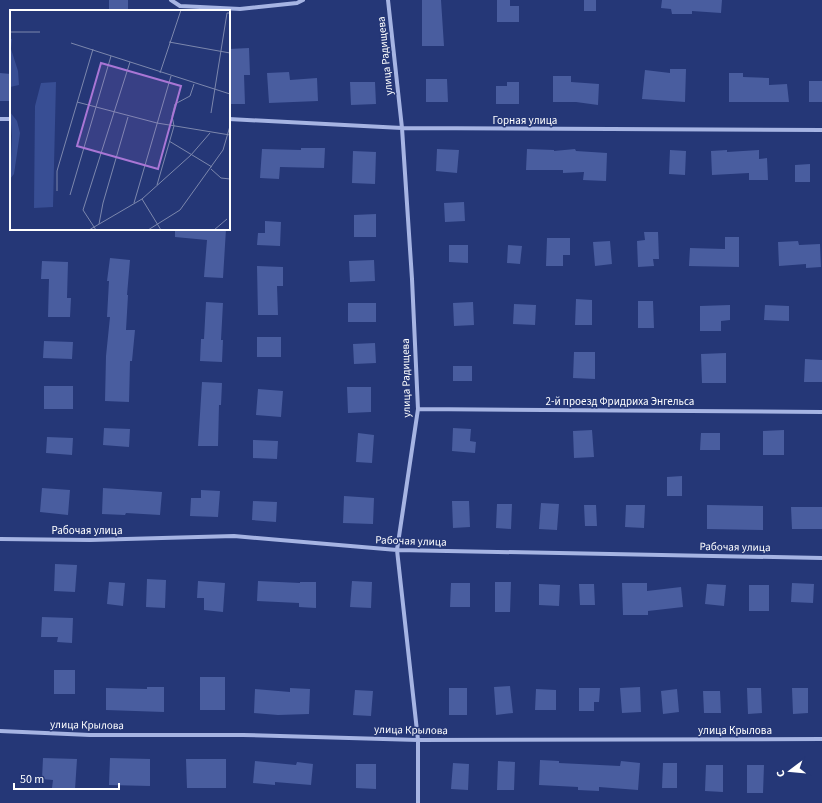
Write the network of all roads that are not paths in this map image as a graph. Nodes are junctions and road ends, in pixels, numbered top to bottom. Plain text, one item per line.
1 (170, 0) edge
2 (303, 0) edge
3 (388, 0) edge
4 (230, 119) edge
5 (402, 128) junction
6 (822, 130) edge
7 (418, 409) junction
8 (822, 412) edge
9 (0, 539) edge
10 (397, 550) junction
11 (822, 558) edge
12 (0, 731) edge
13 (822, 739) edge
14 (418, 740) junction
15 (418, 803) edge

1 - 2 street
3 - 5 street, улица Радищева
4 - 5 street, Горная улица
5 - 6 street, Горная улица
5 - 7 street, улица Радищева
7 - 8 street, 2-й проезд Фридриха Энгельса
7 - 10 street, улица Радищева
9 - 10 street, Рабочая улица
10 - 11 street, Рабочая улица
10 - 14 street, улица Радищева
12 - 14 street, улица Крылова
13 - 14 street, улица Крылова
14 - 15 street, улица Радищева

